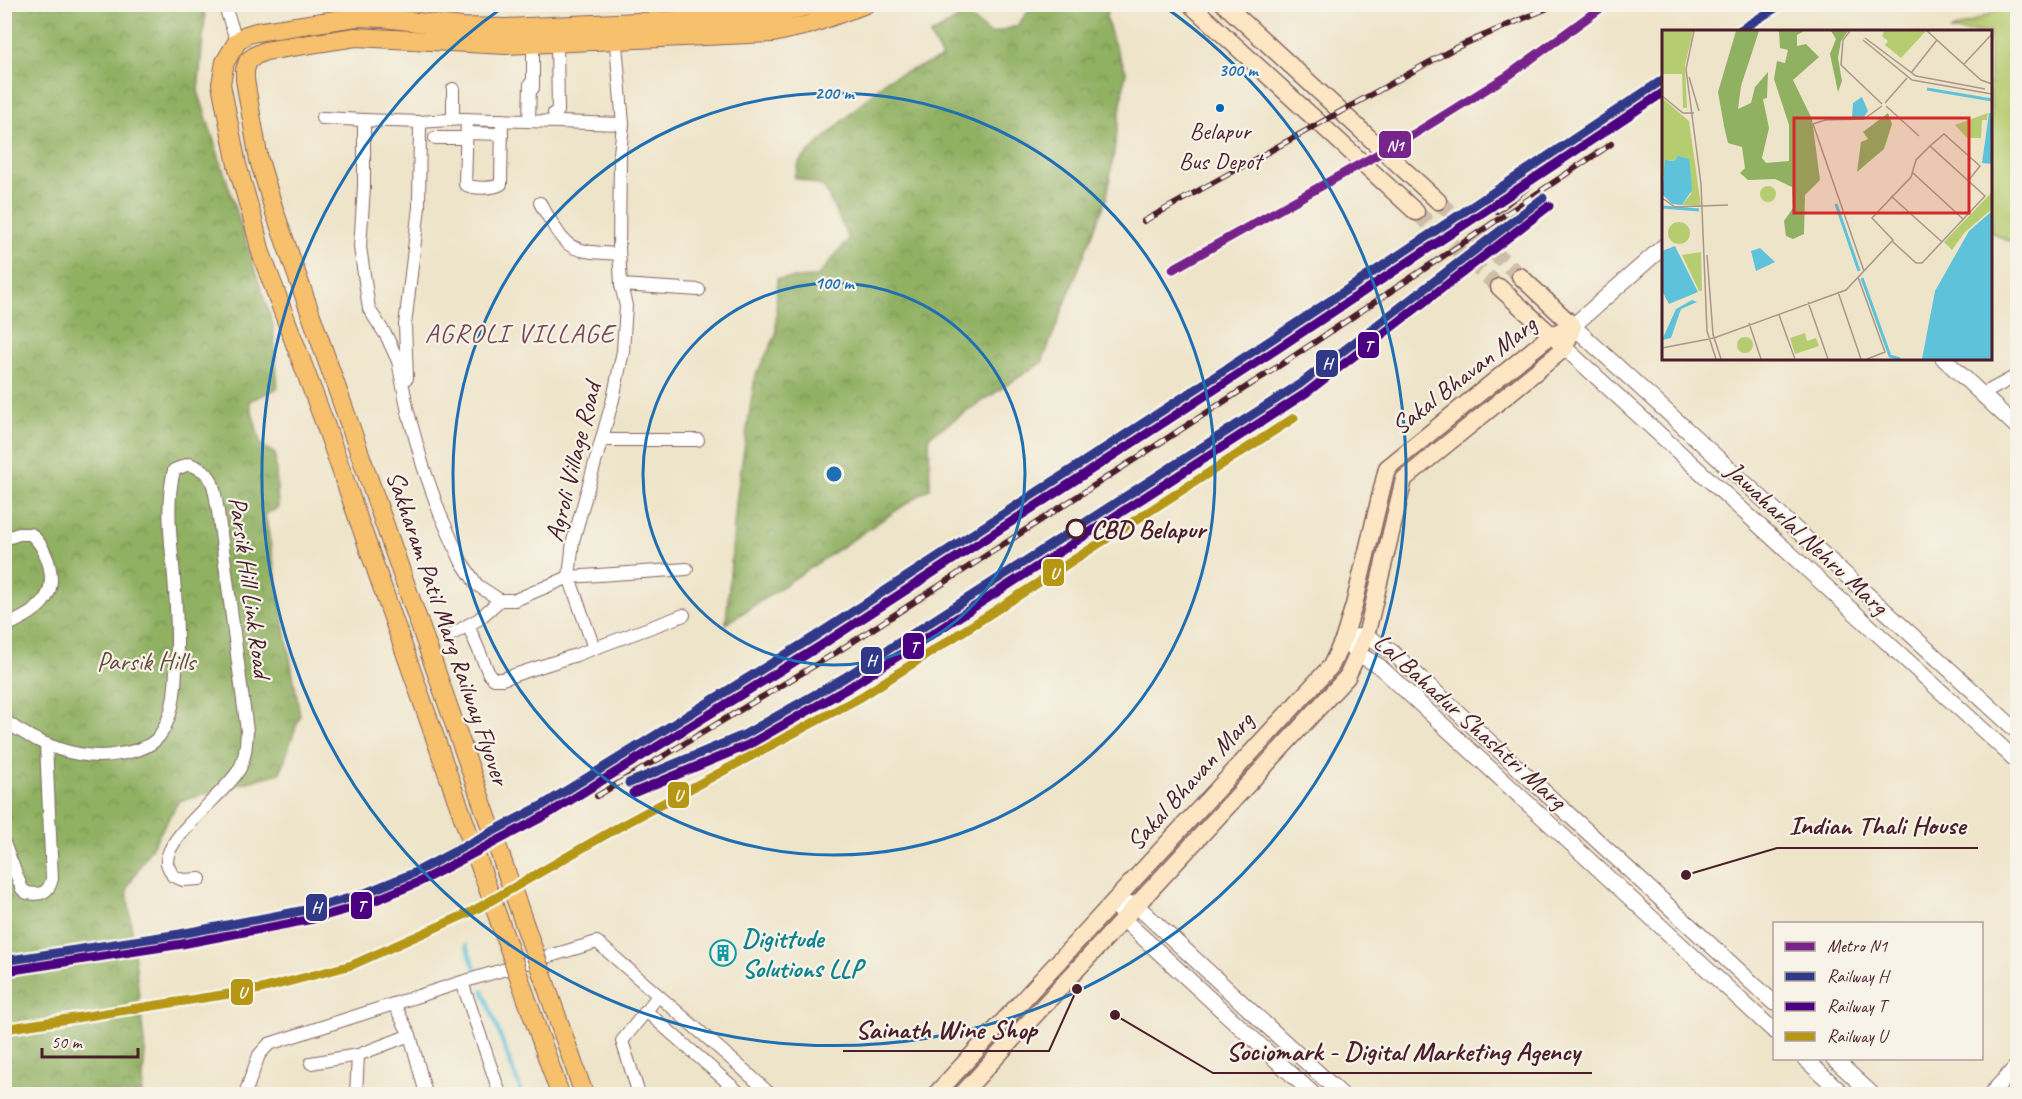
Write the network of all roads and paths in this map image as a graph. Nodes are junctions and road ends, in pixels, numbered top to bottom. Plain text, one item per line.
1 (224, 4) edge
2 (815, 4) edge
3 (866, 4) edge
4 (1190, 4) edge
5 (1224, 4) edge
6 (615, 32) junction
7 (237, 42) junction
8 (557, 43) junction
9 (532, 44) junction
10 (453, 89) dead end
11 (554, 113) dead end
12 (322, 118) dead end
13 (453, 119) junction
14 (467, 119) junction
15 (364, 120) junction
16 (502, 120) junction
17 (529, 121) junction
18 (420, 122) junction
19 (623, 124) junction
20 (502, 134) junction
21 (466, 136) junction
22 (435, 138) dead end
23 (1438, 201) tunnel mouth
24 (540, 203) dead end
25 (1416, 212) tunnel mouth
26 (1662, 248) edge
27 (619, 254) junction
28 (1520, 276) tunnel mouth
29 (621, 285) junction
30 (1499, 287) tunnel mouth
31 (699, 290) dead end
32 (1573, 326) junction
33 (1551, 335) junction
34 (1565, 348) junction
35 (1945, 360) edge
36 (2018, 375) edge
37 (1981, 395) junction
38 (408, 412) junction
39 (2018, 428) edge
40 (602, 440) junction
41 (698, 440) dead end
42 (4, 539) edge
43 (687, 569) dead end
44 (570, 577) junction
45 (500, 600) junction
46 (684, 615) dead end
47 (468, 625) junction
48 (4, 627) edge
49 (1366, 636) junction
50 (447, 637) dead end
51 (1344, 638) junction
52 (594, 648) junction
53 (1358, 654) junction
54 (4, 720) edge
55 (2015, 723) edge
56 (46, 744) junction
57 (2018, 762) edge
58 (4, 843) edge
59 (201, 879) dead end
60 (1116, 900) junction
61 (1136, 905) junction
62 (1123, 919) junction
63 (462, 982) junction
64 (658, 996) junction
65 (1773, 1003) edge
66 (394, 1004) junction
67 (646, 1011) junction
68 (1773, 1030) edge
69 (410, 1035) junction
70 (1288, 1046) junction
71 (358, 1055) junction
72 (1275, 1060) junction
73 (1805, 1060) edge
74 (1834, 1060) edge
75 (311, 1064) dead end
76 (2018, 1065) edge
77 (245, 1095) edge
78 (356, 1095) edge
79 (426, 1095) edge
80 (500, 1095) edge
81 (560, 1095) edge
82 (584, 1095) edge
83 (639, 1095) edge
84 (741, 1095) edge
85 (770, 1095) edge
86 (936, 1095) edge
87 (962, 1095) edge
88 (1313, 1095) edge
89 (1341, 1095) edge
90 (1843, 1095) edge
91 (1872, 1095) edge
92 (1990, 1095) edge

1 - 7 street
2 - 6 main road
3 - 6 main road
4 - 25 main road
5 - 23 main road
6 - 7 main road
6 - 8 main road, Sakharam Patil Marg Railway Flyover
6 - 19 street, Agroli Village Road
7 - 81 main road, Sakharam Patil Marg Railway Flyover, bridge
8 - 9 main road, Sakharam Patil Marg Railway Flyover
8 - 11 street
9 - 17 street
9 - 82 main road, Sakharam Patil Marg Railway Flyover, bridge
10 - 13 street
12 - 15 street
13 - 14 street
13 - 18 street
14 - 16 street
14 - 21 street
15 - 18 street
15 - 38 street
16 - 17 street
16 - 20 street
17 - 19 street
18 - 38 street
19 - 27 street, Agroli Village Road
20 - 21 street
20 - 21 street
21 - 22 street
24 - 27 street
26 - 32 street
27 - 29 street, Agroli Village Road
28 - 32 main road
29 - 31 street
29 - 40 street, Agroli Village Road
30 - 33 main road
32 - 33 main road, Sakal Bhavan Marg
32 - 34 main road, Sakal Bhavan Marg
32 - 55 street, Jawaharlal Nehru Marg
33 - 34 main road
33 - 51 main road, Sakal Bhavan Marg
34 - 49 main road, Sakal Bhavan Marg
34 - 57 street, Jawaharlal Nehru Marg
35 - 37 street
36 - 37 street
37 - 39 street
38 - 45 street
40 - 41 street
40 - 44 street, Agroli Village Road
42 - 48 street
43 - 44 street
44 - 45 street, Agroli Village Road
44 - 52 street
45 - 47 street
46 - 52 street
47 - 50 street
47 - 52 street
49 - 51 street, Lal Bahadur Shashtri Marg
49 - 53 main road, Sakal Bhavan Marg
49 - 65 street, Lal Bahadur Shashtri Marg
51 - 53 street, Lal Bahadur Shashtri Marg
51 - 60 main road, Sakal Bhavan Marg
53 - 61 main road, Sakal Bhavan Marg
53 - 68 street, Lal Bahadur Shashtri Marg
54 - 56 street, Parsik Hill Link Road
56 - 58 street
56 - 59 street, Parsik Hill Link Road
60 - 61 street
60 - 62 street
60 - 86 main road, Sakal Bhavan Marg
61 - 62 main road, Sakal Bhavan Marg
61 - 70 street
62 - 72 street
62 - 87 main road, Sakal Bhavan Marg
63 - 64 street
63 - 66 street
63 - 80 street
64 - 67 street
64 - 85 street
66 - 69 street
66 - 77 street
67 - 83 street
67 - 84 street
69 - 71 street
69 - 79 street
70 - 72 street
70 - 89 street
71 - 75 street
71 - 78 street
72 - 88 street
73 - 90 street
74 - 91 street
76 - 92 street

